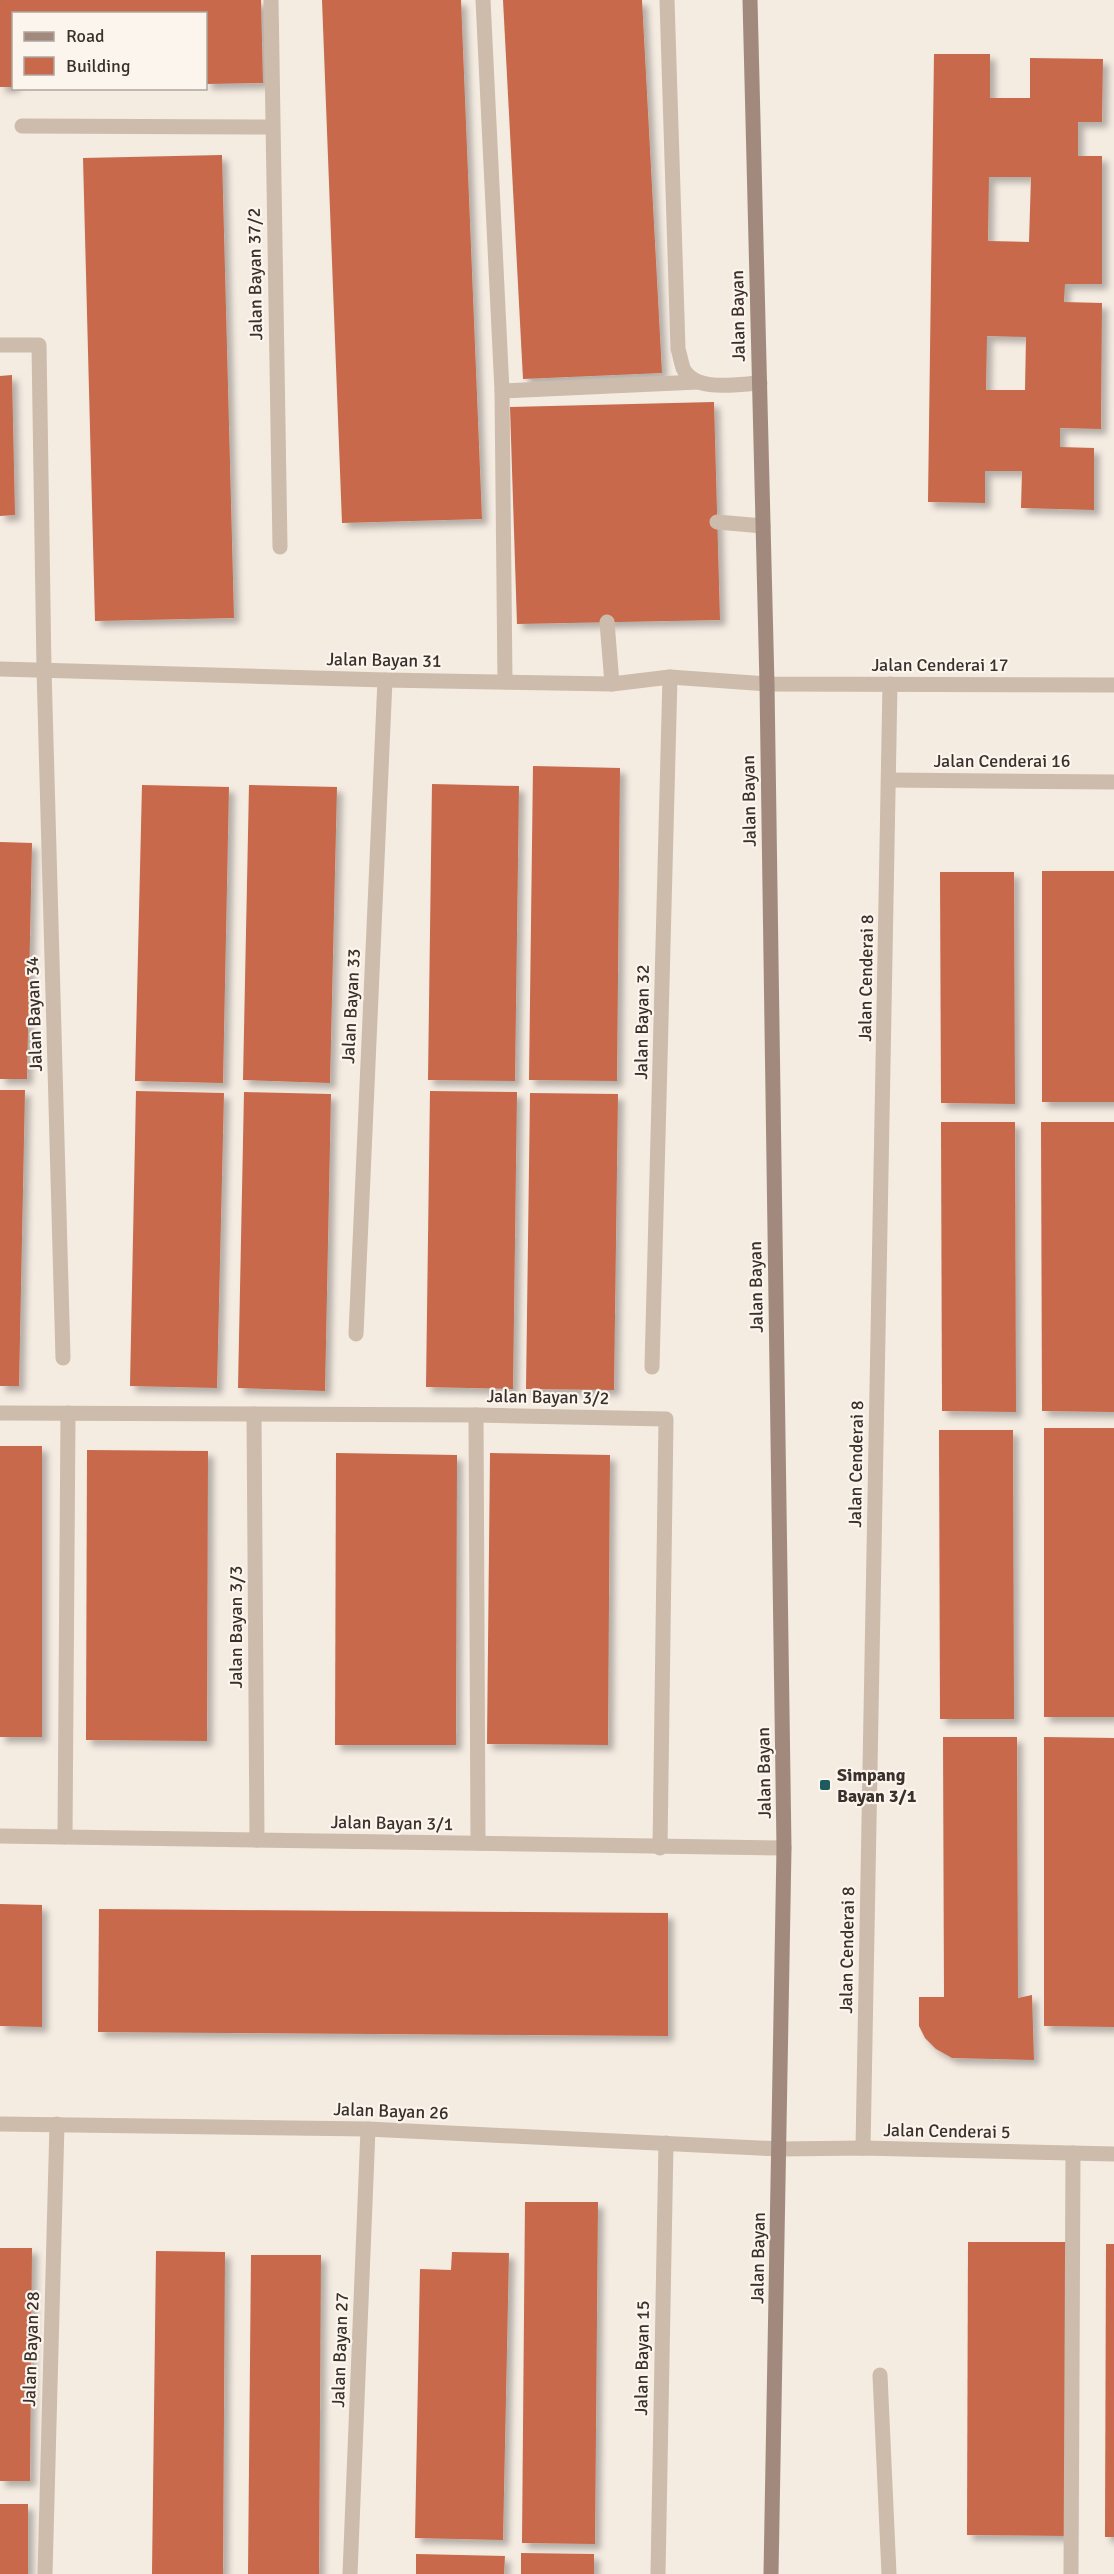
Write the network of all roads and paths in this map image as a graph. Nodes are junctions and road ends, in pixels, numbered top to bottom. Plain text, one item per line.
1 (271, 0) edge
2 (483, 0) edge
3 (667, 0) edge
4 (750, 0) edge
5 (22, 126) dead end
6 (272, 127) junction
7 (0, 345) edge
8 (698, 382) junction
9 (760, 383) junction
10 (502, 391) junction
11 (717, 522) dead end
12 (763, 526) junction
13 (280, 547) dead end
14 (607, 622) dead end
15 (0, 669) edge
16 (44, 669) junction
17 (670, 677) junction
18 (385, 680) junction
19 (505, 682) junction
20 (612, 684) junction
21 (767, 684) junction
22 (890, 684) junction
23 (1114, 685) edge
24 (889, 780) junction
25 (1114, 782) edge
26 (356, 1334) dead end
27 (63, 1358) dead end
28 (652, 1367) dead end
29 (0, 1413) edge
30 (68, 1413) junction
31 (254, 1414) junction
32 (476, 1415) junction
33 (0, 1836) edge
34 (65, 1837) junction
35 (257, 1840) junction
36 (478, 1843) junction
37 (660, 1848) junction
38 (784, 1848) junction
39 (0, 2124) edge
40 (57, 2124) junction
41 (368, 2128) junction
42 (666, 2143) junction
43 (862, 2148) junction
44 (780, 2149) junction
45 (1073, 2153) junction
46 (1114, 2154) edge
47 (880, 2375) dead end
48 (45, 2574) edge
49 (350, 2574) edge
50 (658, 2574) edge
51 (771, 2574) edge
52 (889, 2574) edge
53 (1071, 2574) edge

1 - 6 street, Jalan Bayan 37/2
2 - 10 street
3 - 8 street
4 - 9 street, Jalan Bayan
5 - 6 street
6 - 13 street, Jalan Bayan 37/2
7 - 16 street, Jalan Bayan 34
8 - 9 street
8 - 10 street
9 - 12 street, Jalan Bayan
10 - 19 street
11 - 12 street
12 - 21 street, Jalan Bayan
14 - 20 street
15 - 16 street, Jalan Bayan 31
16 - 18 street, Jalan Bayan 31
16 - 27 street, Jalan Bayan 34
17 - 20 street, Jalan Bayan 31
17 - 21 street, Jalan Bayan 31
17 - 28 street, Jalan Bayan 32
18 - 19 street, Jalan Bayan 31
18 - 26 street, Jalan Bayan 33
19 - 20 street, Jalan Bayan 31
21 - 22 street, Jalan Cenderai 17
21 - 38 street, Jalan Bayan
22 - 23 street, Jalan Cenderai 17
22 - 24 street, Jalan Cenderai 8
24 - 25 street, Jalan Cenderai 16
24 - 43 street, Jalan Cenderai 8
29 - 30 street, Jalan Bayan 3/2
30 - 31 street, Jalan Bayan 3/2
30 - 34 street
31 - 32 street, Jalan Bayan 3/2
31 - 35 street, Jalan Bayan 3/3
32 - 36 street
32 - 37 street, Jalan Bayan 3/2
33 - 34 street, Jalan Bayan 3/1
34 - 35 street, Jalan Bayan 3/1
35 - 36 street, Jalan Bayan 3/1
36 - 37 street, Jalan Bayan 3/1
37 - 38 street, Jalan Bayan 3/1
38 - 44 street, Jalan Bayan
39 - 40 street, Jalan Bayan 26
40 - 41 street, Jalan Bayan 26
40 - 48 street, Jalan Bayan 28
41 - 42 street, Jalan Bayan 26
41 - 49 street, Jalan Bayan 27
42 - 44 street, Jalan Bayan 26
42 - 50 street, Jalan Bayan 15
43 - 44 street, Jalan Cenderai 5
43 - 45 street, Jalan Cenderai 5
44 - 51 street, Jalan Bayan
45 - 46 street, Jalan Cenderai 5
45 - 53 street
47 - 52 street

